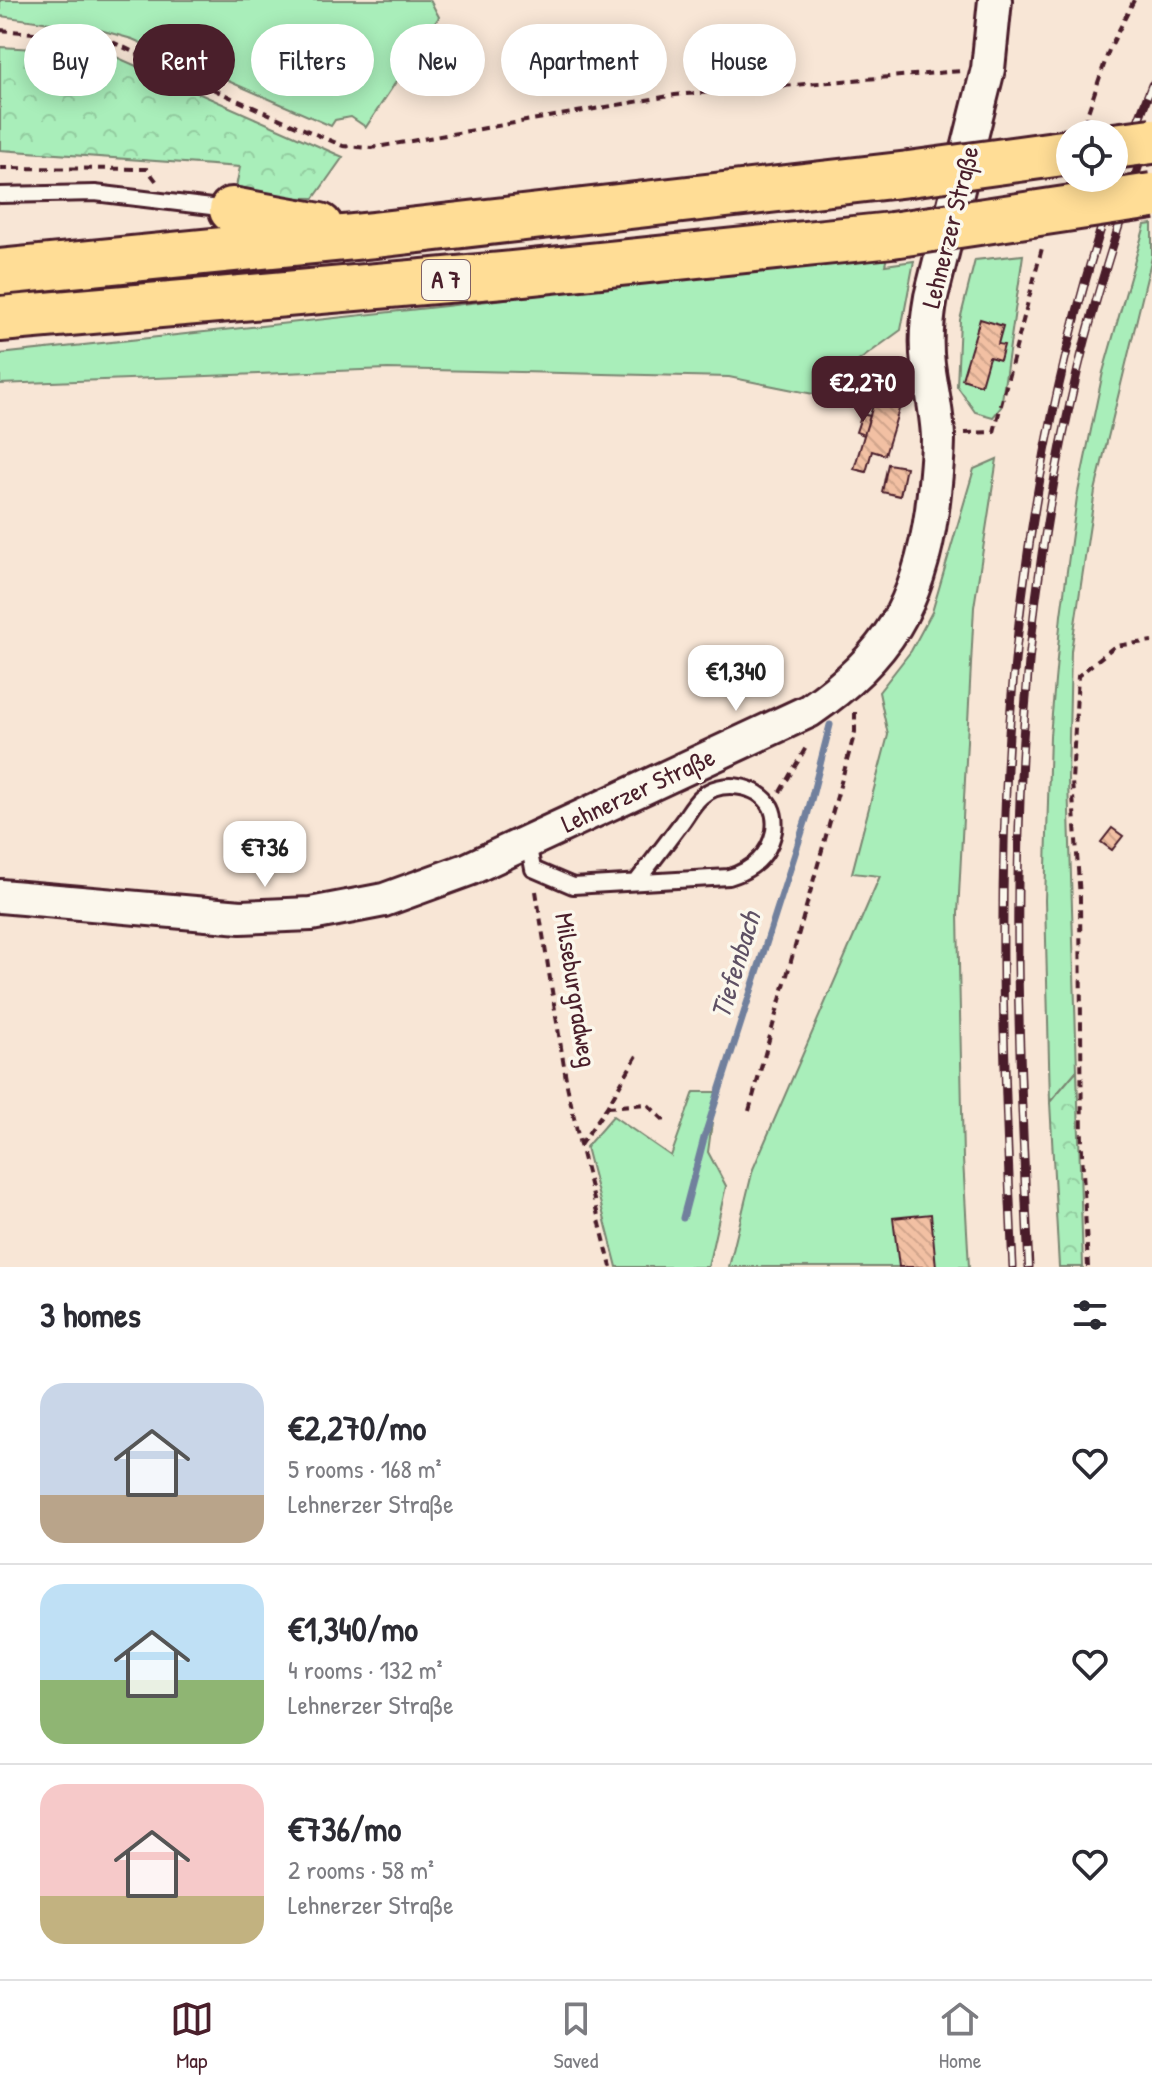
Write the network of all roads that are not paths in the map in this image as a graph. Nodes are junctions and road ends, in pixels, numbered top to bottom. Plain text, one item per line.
1 (995, 0) edge
2 (1152, 141) edge
3 (1128, 144) edge
4 (1056, 154) edge
5 (0, 195) edge
6 (1152, 196) edge
7 (232, 210) joint
8 (374, 235) junction
9 (0, 272) edge
10 (0, 319) edge
11 (712, 773) junction
12 (530, 856) junction
13 (637, 881) junction
14 (0, 896) edge

1 - 11 street, Lehnerzer Straße
2 - 3 highway, bridge
4 - 8 highway, A 7, bridge
5 - 7 lane
6 - 10 highway, A 7, bridge
7 - 8 highway
8 - 9 highway, A 7
11 - 12 street, Lehnerzer Straße
11 - 13 lane
11 - 13 lane
12 - 13 lane
12 - 14 street, Lehnerzer Straße

